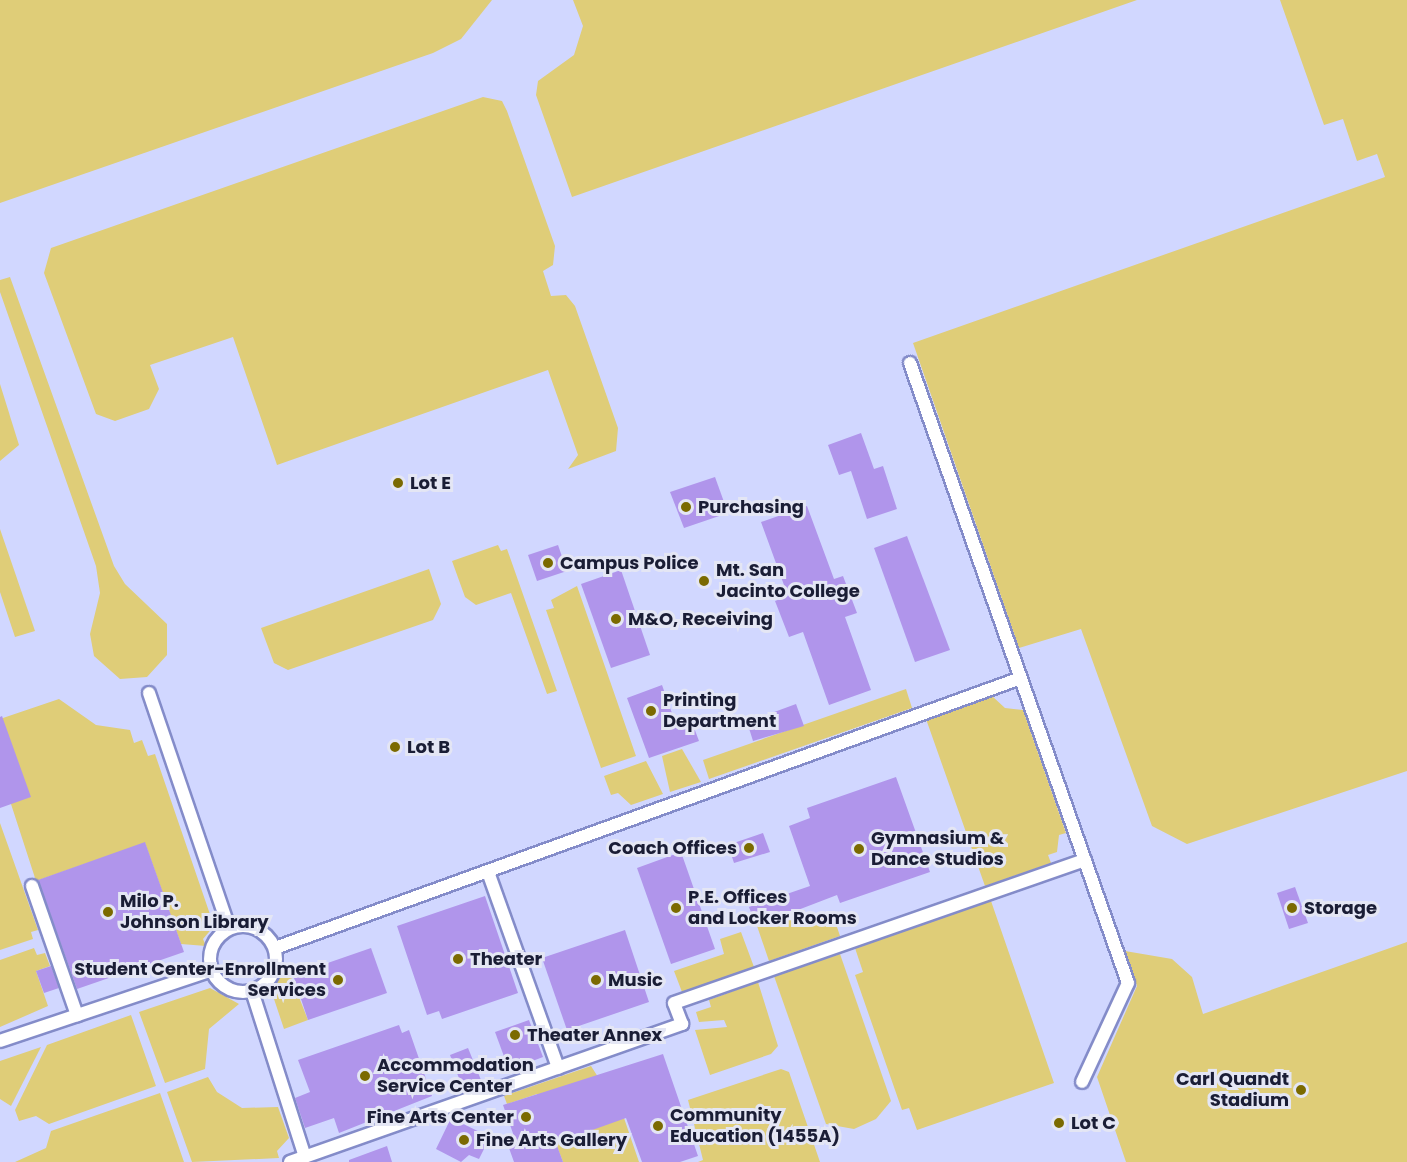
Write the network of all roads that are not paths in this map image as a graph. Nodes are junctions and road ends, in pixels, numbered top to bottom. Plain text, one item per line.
1 (909, 363) dead end
2 (1021, 678) junction
3 (149, 693) dead end
4 (1085, 861) junction
5 (488, 872) junction
6 (32, 886) dead end
7 (229, 928) junction
8 (275, 948) junction
9 (212, 970) junction
10 (252, 991) junction
11 (77, 1015) junction
12 (0, 1041) edge
13 (558, 1068) junction
14 (1082, 1082) dead end
15 (305, 1157) junction
16 (290, 1162) edge

1 - 2 street
2 - 4 street
2 - 5 street
3 - 7 street
4 - 13 street
4 - 14 street
5 - 8 street
5 - 13 street
6 - 11 street
7 - 8 street
7 - 9 street
8 - 10 street
9 - 10 street
9 - 11 street
10 - 15 street
11 - 12 street
13 - 15 street
15 - 16 street

